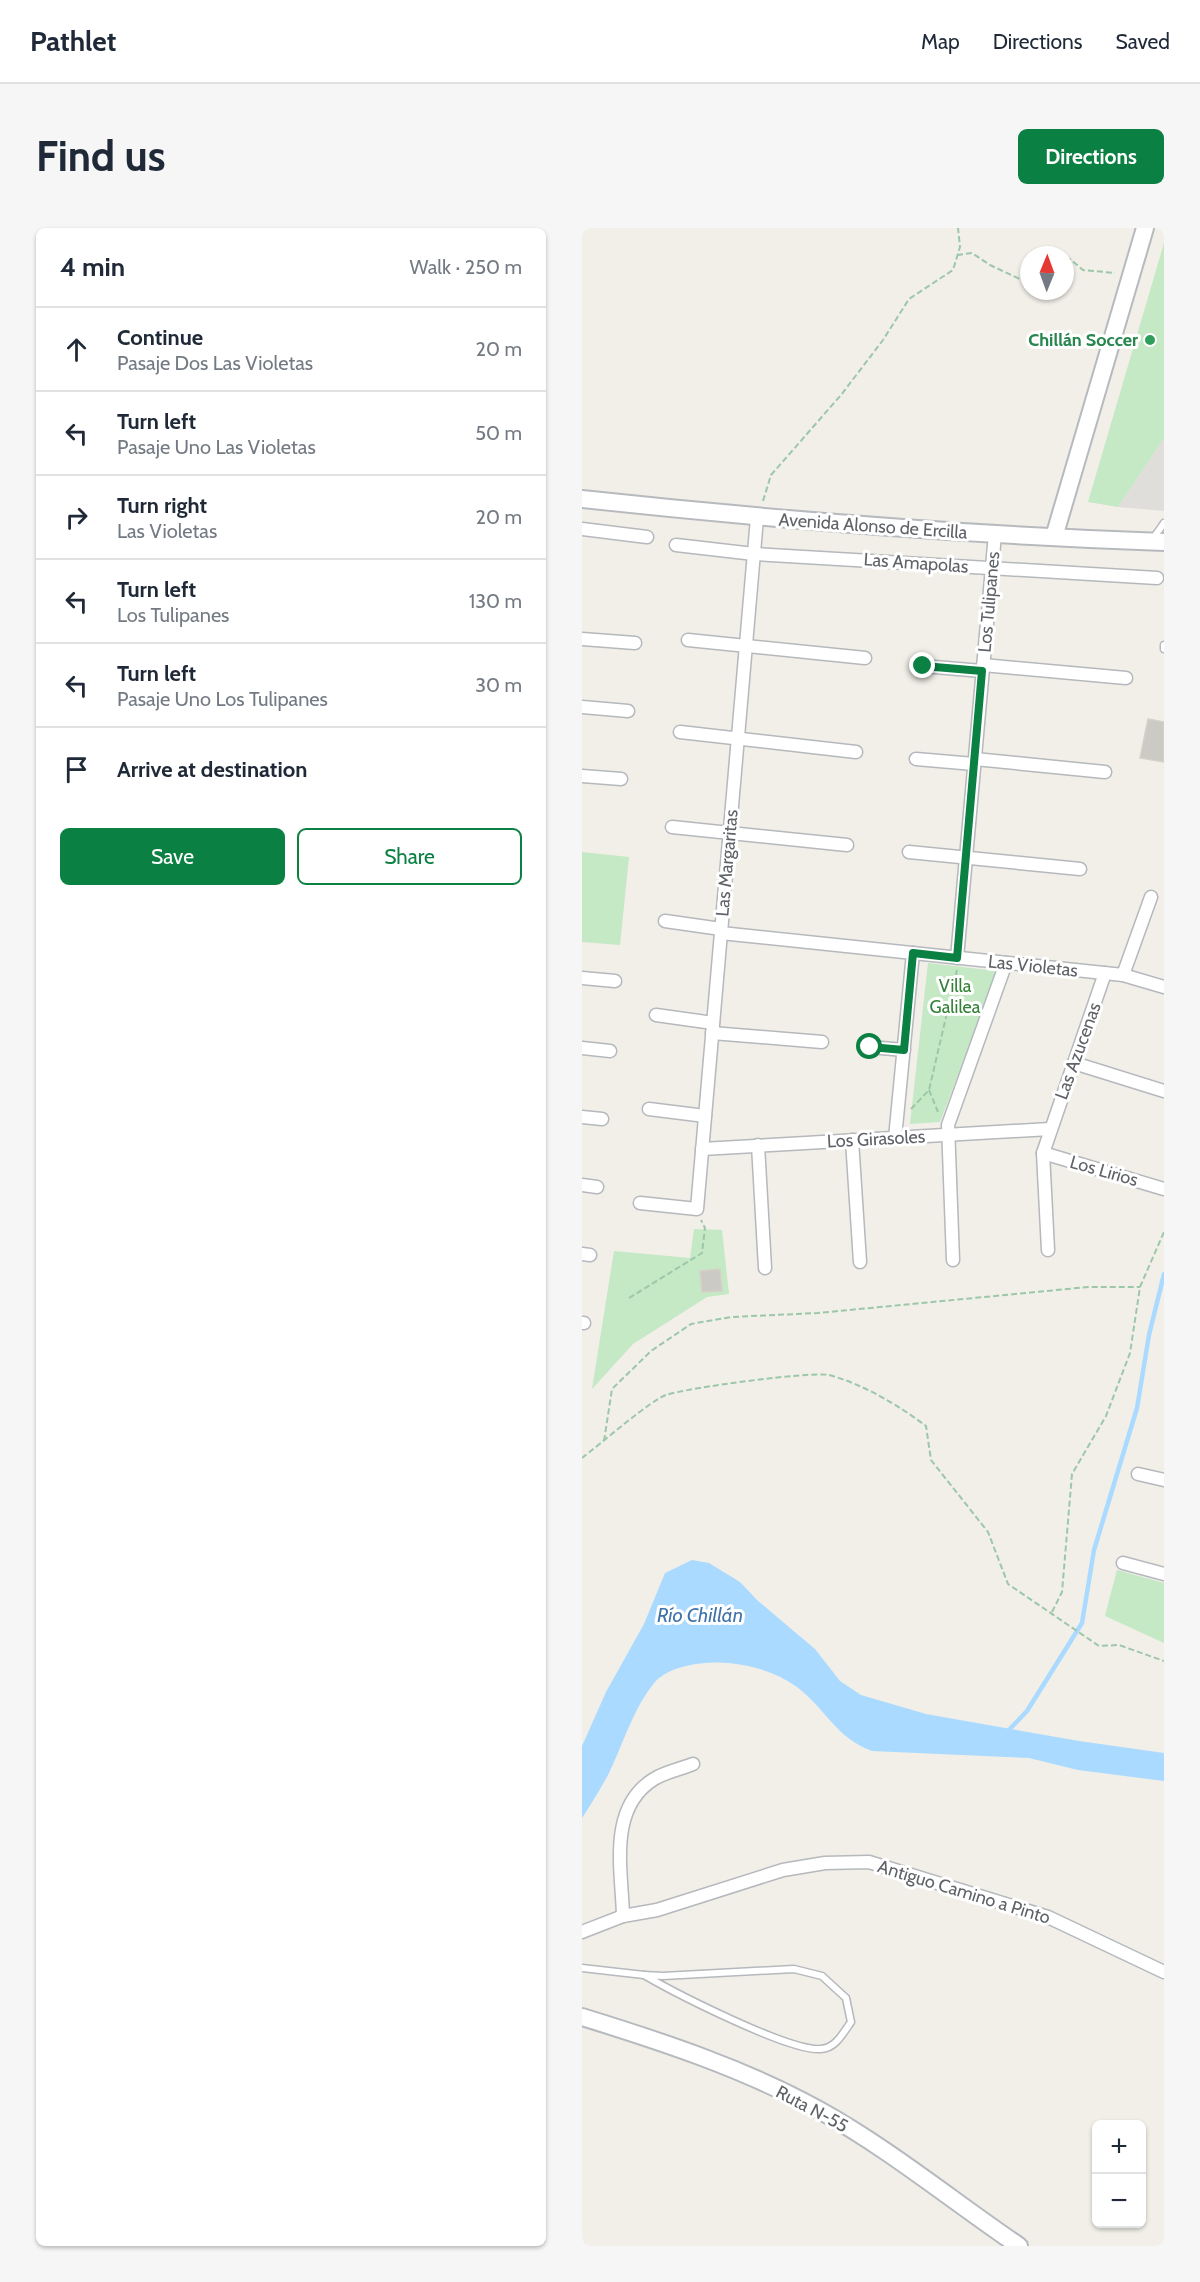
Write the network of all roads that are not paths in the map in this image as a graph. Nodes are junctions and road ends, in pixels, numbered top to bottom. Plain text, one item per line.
1 (1145, 228) edge
2 (582, 499) edge
3 (757, 518) junction
4 (1164, 523) edge
5 (582, 529) edge
6 (995, 534) junction
7 (647, 537) dead end
8 (1054, 537) junction
9 (1158, 542) edge
10 (676, 545) dead end
11 (754, 554) junction
12 (992, 568) junction
13 (1157, 578) dead end
14 (582, 639) edge
15 (688, 640) dead end
16 (634, 643) dead end
17 (746, 646) junction
18 (866, 658) dead end
19 (923, 666) dead end
20 (983, 668) junction
21 (1126, 678) dead end
22 (582, 707) edge
23 (628, 711) dead end
24 (680, 732) dead end
25 (738, 739) junction
26 (856, 752) dead end
27 (916, 759) dead end
28 (974, 761) junction
29 (1105, 772) dead end
30 (582, 776) edge
31 (621, 779) dead end
32 (672, 827) dead end
33 (730, 833) junction
34 (847, 845) dead end
35 (909, 852) dead end
36 (966, 858) junction
37 (1080, 869) dead end
38 (1151, 897) dead end
39 (664, 921) dead end
40 (721, 931) junction
41 (913, 953) junction
42 (957, 958) junction
43 (1006, 963) junction
44 (1105, 973) junction
45 (1123, 975) junction
46 (582, 978) edge
47 (615, 981) dead end
48 (1164, 987) edge
49 (656, 1015) dead end
50 (712, 1028) junction
51 (822, 1042) dead end
52 (870, 1047) dead end
53 (582, 1048) edge
54 (904, 1050) junction
55 (610, 1051) dead end
56 (1074, 1063) junction
57 (1164, 1091) edge
58 (649, 1109) dead end
59 (705, 1116) junction
60 (582, 1117) edge
61 (602, 1119) dead end
62 (1050, 1129) junction
63 (947, 1135) junction
64 (896, 1138) junction
65 (852, 1140) junction
66 (758, 1145) junction
67 (702, 1149) junction
68 (1043, 1153) junction
69 (582, 1185) edge
70 (597, 1187) dead end
71 (1164, 1188) edge
72 (640, 1203) dead end
73 (1048, 1250) dead end
74 (953, 1260) dead end
75 (860, 1262) dead end
76 (765, 1268) dead end
77 (1138, 1474) dead end
78 (1164, 1480) edge
79 (1123, 1563) dead end
80 (1164, 1574) edge
81 (693, 1764) dead end
82 (623, 1916) junction
83 (582, 1932) edge
84 (582, 1968) edge
85 (1164, 1972) edge
86 (644, 1975) junction
87 (582, 2017) edge
88 (1019, 2246) edge

1 - 8 main road
2 - 3 main road, Avenida Alonso de Ercilla
3 - 6 main road, Avenida Alonso de Ercilla
3 - 11 street, Las Margaritas
4 - 9 lane
5 - 7 street
6 - 8 main road, Avenida Alonso de Ercilla
6 - 12 street, Los Tulipanes
8 - 9 main road, Avenida Alonso de Ercilla
10 - 11 street, Las Amapolas
11 - 12 street, Las Amapolas
11 - 17 street, Las Margaritas
12 - 13 street, Las Amapolas
12 - 20 street, Los Tulipanes
14 - 16 street
15 - 17 street
17 - 18 street
17 - 25 street, Las Margaritas
19 - 20 street
20 - 21 street
20 - 28 street, Los Tulipanes
22 - 23 street
24 - 25 street
25 - 26 street
25 - 33 street, Las Margaritas
27 - 28 street
28 - 29 street
28 - 36 street, Los Tulipanes
30 - 31 street
32 - 33 street
33 - 34 street
33 - 40 street, Las Margaritas
35 - 36 street
36 - 37 street
36 - 42 street, Los Tulipanes
38 - 45 street
39 - 40 street, Las Violetas
40 - 41 street, Las Violetas
40 - 50 street, Las Margaritas
41 - 42 street, Las Violetas
41 - 54 street
42 - 43 street, Las Violetas
43 - 44 street, Las Violetas
43 - 63 street
44 - 45 street, Las Violetas
44 - 56 street, Las Azucenas
45 - 48 street, Las Violetas
46 - 47 street
49 - 50 street
50 - 51 street
50 - 59 street, Las Margaritas
52 - 54 street
53 - 55 street
54 - 64 street
56 - 57 street
56 - 62 street, Las Azucenas
58 - 59 street
59 - 67 street, Las Margaritas
60 - 61 street
62 - 63 street, Los Girasoles
62 - 68 street, Las Azucenas
63 - 64 street, Los Girasoles
63 - 74 street
64 - 65 street, Los Girasoles
65 - 66 street, Los Girasoles
65 - 75 street
66 - 67 street, Los Girasoles
66 - 76 street
67 - 72 street, Las Margaritas
68 - 71 street, Los Lirios
68 - 73 street, Las Azucenas
69 - 70 street
77 - 78 street
79 - 80 street
81 - 82 street
82 - 83 street, Antiguo Camino a Pinto
82 - 85 street, Antiguo Camino a Pinto
84 - 86 lane
86 - 86 lane
87 - 88 main road, Ruta N-55

